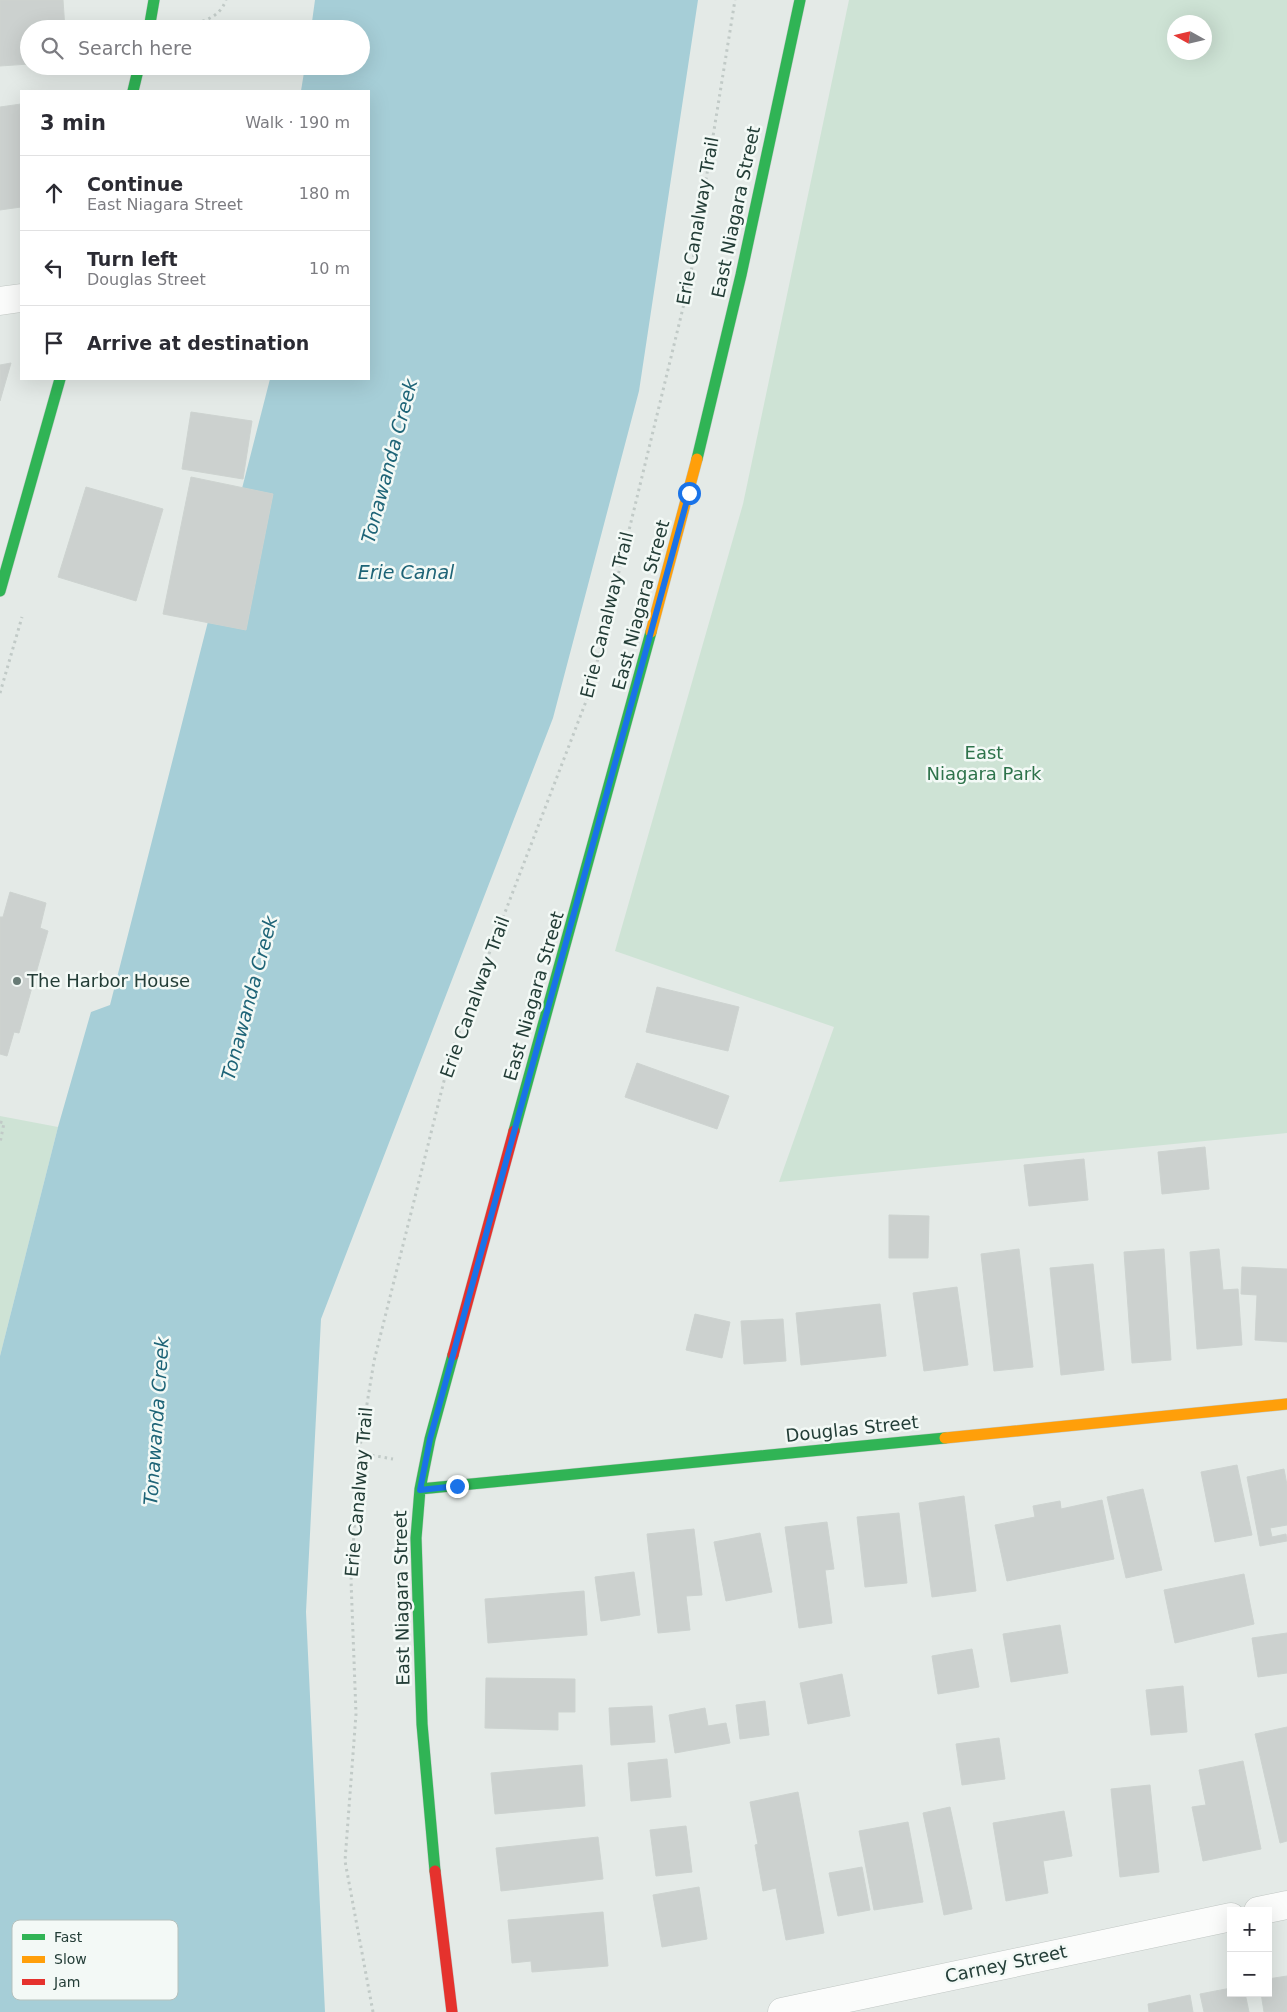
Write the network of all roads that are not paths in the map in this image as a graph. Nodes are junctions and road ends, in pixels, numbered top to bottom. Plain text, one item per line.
1 (154, 0) edge
2 (800, 0) edge
3 (150, 20) edge
4 (137, 75) edge
5 (133, 90) edge
6 (20, 298) edge
7 (0, 301) edge
8 (60, 380) edge
9 (0, 591) edge
10 (1287, 1404) edge
11 (420, 1490) junction
12 (1287, 1904) edge
13 (1272, 1908) edge
14 (1227, 1917) edge
15 (452, 2012) edge
16 (782, 2012) edge

1 - 3 street
2 - 11 street, East Niagara Street
4 - 5 street
6 - 7 street
8 - 9 street
10 - 11 street, Douglas Street
11 - 15 street, East Niagara Street
12 - 13 street
14 - 16 street, Carney Street

